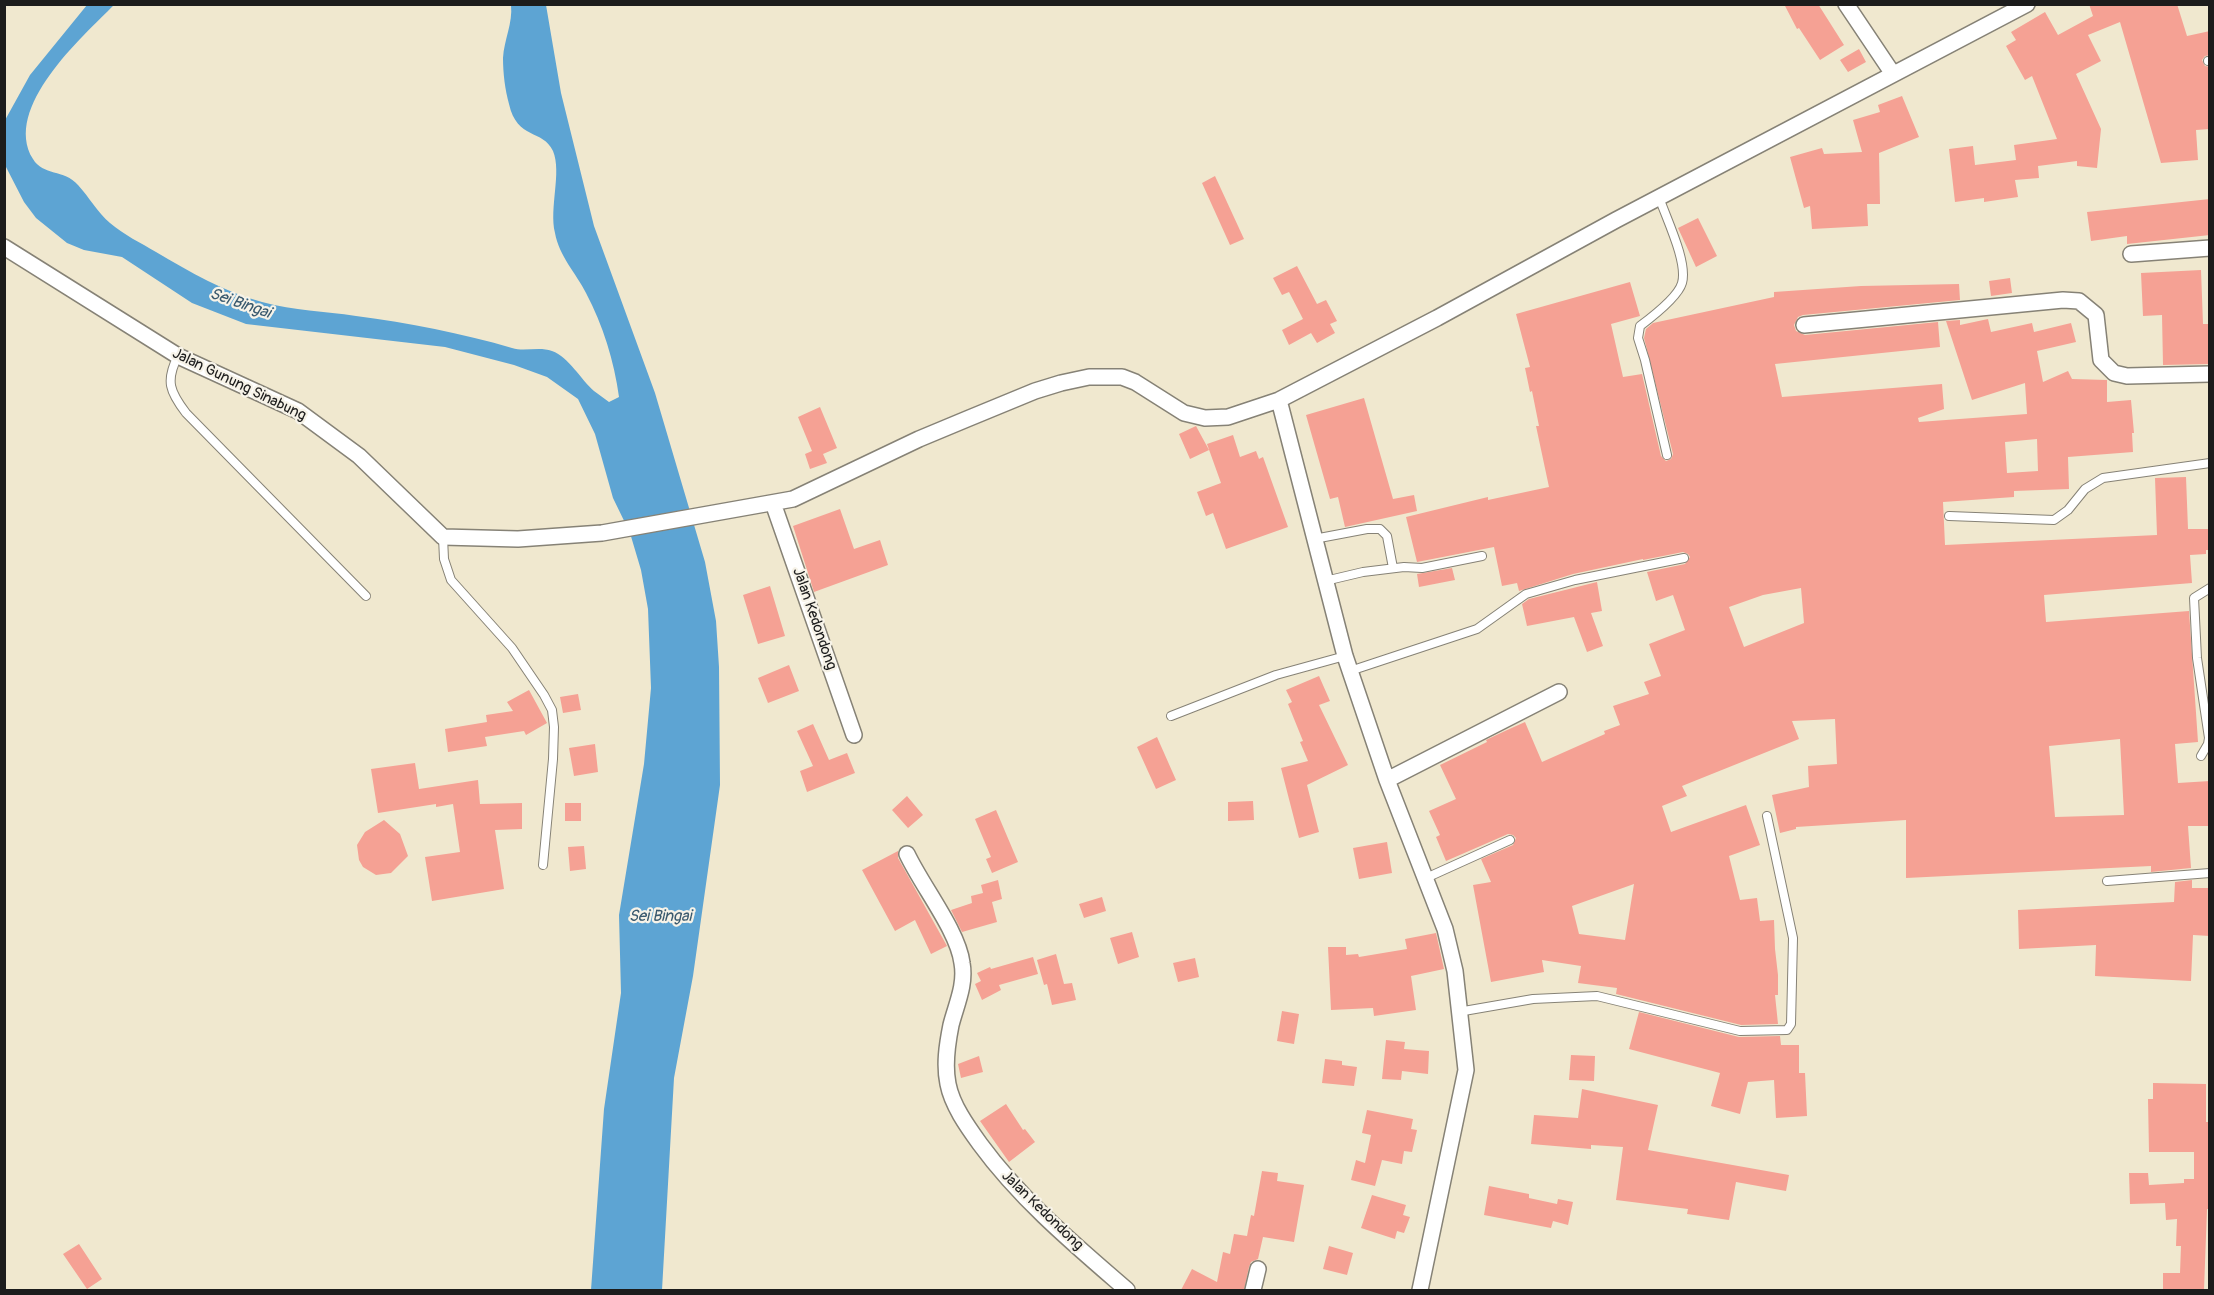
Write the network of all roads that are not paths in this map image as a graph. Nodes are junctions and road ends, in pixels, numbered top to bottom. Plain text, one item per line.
1 (1846, 4) edge
2 (2021, 6) edge
3 (1893, 74) junction
4 (1659, 197) junction
5 (4, 247) edge
6 (2210, 248) edge
7 (2131, 254) dead end
8 (1804, 325) dead end
9 (178, 356) junction
10 (2210, 374) edge
11 (1279, 400) junction
12 (1667, 455) dead end
13 (2210, 462) edge
14 (773, 502) junction
15 (1948, 516) dead end
16 (443, 537) junction
17 (1314, 539) junction
18 (1482, 556) dead end
19 (1684, 558) dead end
20 (1393, 568) junction
21 (1325, 581) junction
22 (2210, 588) edge
23 (366, 596) dead end
24 (1345, 656) junction
25 (1350, 671) junction
26 (1559, 692) dead end
27 (1171, 716) dead end
28 (854, 735) dead end
29 (2201, 756) dead end
30 (1387, 780) junction
31 (1767, 816) dead end
32 (1510, 840) dead end
33 (907, 854) dead end
34 (543, 865) dead end
35 (2210, 873) edge
36 (1426, 878) junction
37 (2107, 881) dead end
38 (1458, 1012) junction
39 (1258, 1269) dead end
40 (1127, 1290) edge
41 (1253, 1290) edge
42 (1420, 1290) edge

1 - 3 street
2 - 3 street
3 - 4 street
4 - 11 street
4 - 12 lane
5 - 9 street, Jalan Gunung Sinabung
6 - 7 street
8 - 10 street
9 - 16 street, Jalan Gunung Sinabung
9 - 23 lane
11 - 14 street
11 - 17 street
13 - 15 lane
14 - 16 street
14 - 28 street, Jalan Kedondong
16 - 34 lane
17 - 20 lane
17 - 21 street
18 - 20 lane
19 - 25 lane
20 - 21 lane
21 - 24 street
22 - 29 lane
24 - 25 street
24 - 27 lane
25 - 30 street
26 - 30 street
30 - 36 street
31 - 38 lane
32 - 36 lane
33 - 40 street, Jalan Kedondong
35 - 37 lane
36 - 38 street
38 - 42 street
39 - 41 street

